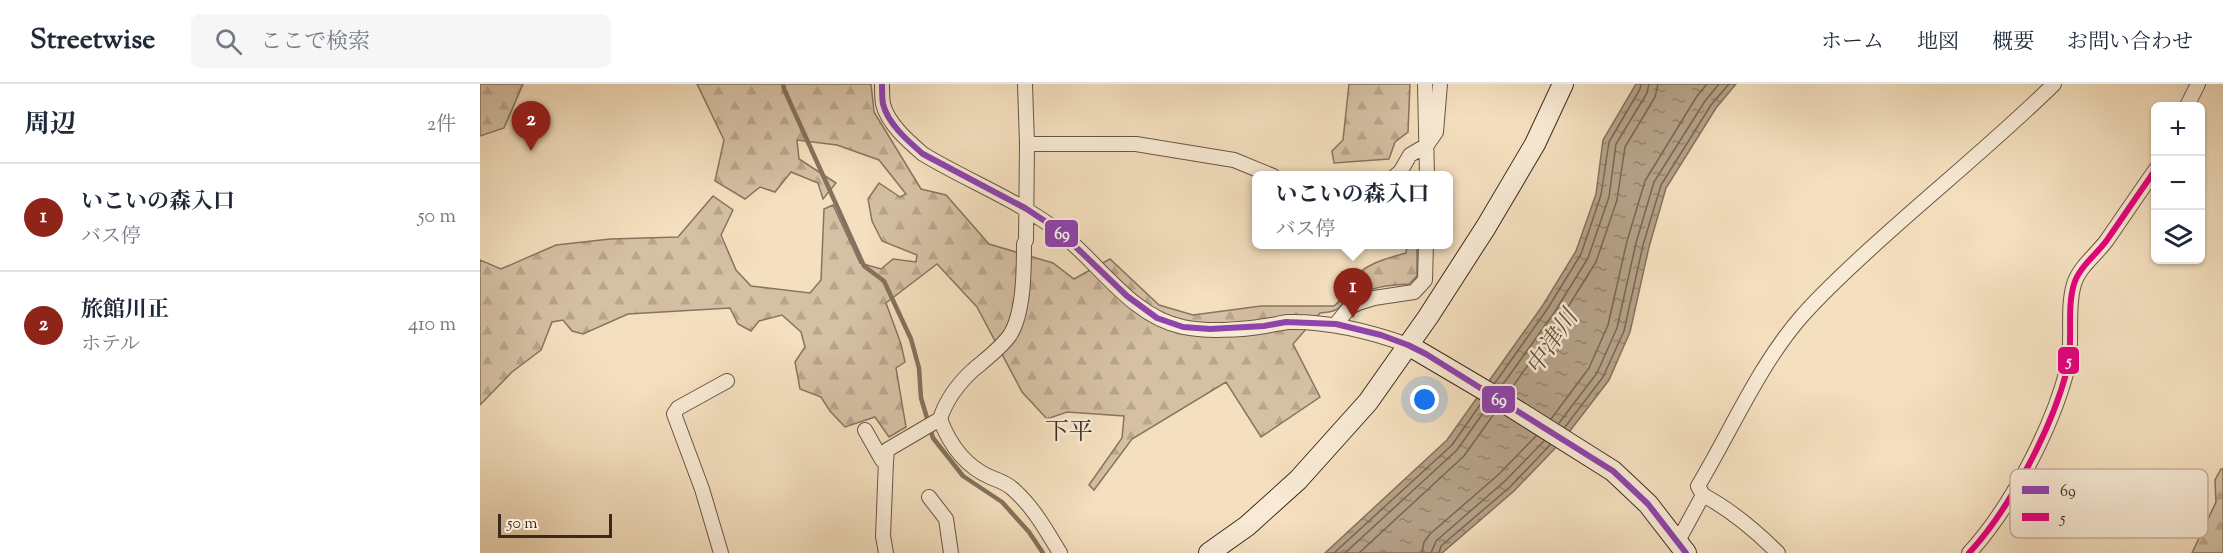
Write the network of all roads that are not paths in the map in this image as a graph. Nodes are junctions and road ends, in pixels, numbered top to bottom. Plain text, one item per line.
1 (882, 84) edge
2 (1025, 84) edge
3 (1425, 84) edge
4 (1440, 84) edge
5 (1563, 84) edge
6 (2054, 84) edge
7 (2198, 84) edge
8 (2189, 102) edge
9 (1028, 144) junction
10 (1427, 145) junction
11 (1261, 171) edge
12 (1401, 171) edge
13 (1426, 171) edge
14 (2151, 176) edge
15 (1025, 208) junction
16 (1426, 249) edge
17 (1336, 324) junction
18 (1408, 345) junction
19 (727, 381) dead end
20 (937, 420) junction
21 (865, 430) dead end
22 (886, 461) junction
23 (2025, 469) edge
24 (1703, 495) junction
25 (2010, 495) edge
26 (929, 497) dead end
27 (1681, 549) edge
28 (721, 553) edge
29 (886, 553) edge
30 (951, 553) edge
31 (1060, 553) edge
32 (1209, 553) edge
33 (1778, 553) edge
34 (1969, 553) edge

1 - 15 street
2 - 9 street
3 - 10 street
4 - 10 street
5 - 18 street
6 - 24 street
7 - 8 street
9 - 11 street
9 - 15 street
10 - 12 street
10 - 13 street
14 - 23 street
15 - 17 street
15 - 20 street
16 - 17 street
17 - 18 street
18 - 27 street
18 - 32 street
19 - 28 street
20 - 22 street
20 - 31 street
21 - 22 street
22 - 29 street
24 - 27 street
24 - 33 street
25 - 34 street
26 - 30 street

